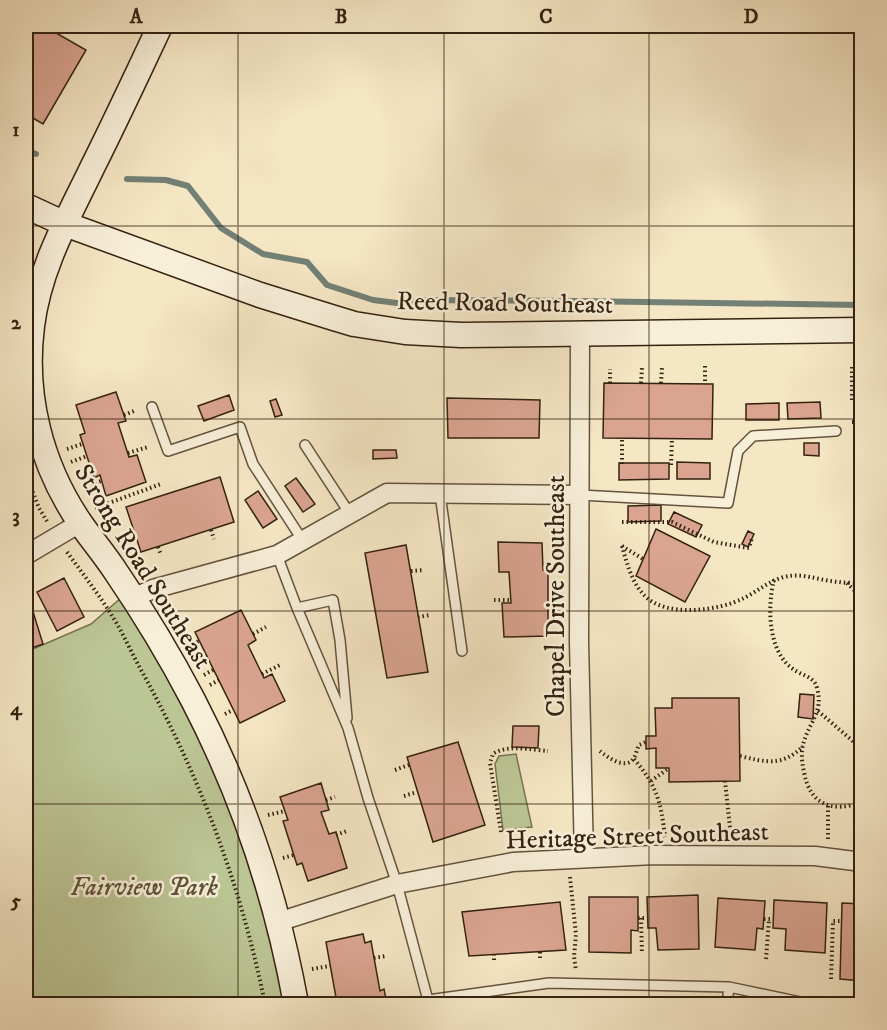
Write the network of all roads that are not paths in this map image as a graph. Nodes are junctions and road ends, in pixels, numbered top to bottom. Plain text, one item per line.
1 (160, 26) edge
2 (26, 206) edge
3 (65, 224) junction
4 (861, 330) edge
5 (580, 334) junction
6 (152, 406) dead end
7 (836, 431) dead end
8 (305, 445) dead end
9 (440, 494) junction
10 (580, 495) junction
11 (350, 514) junction
12 (87, 515) junction
13 (303, 541) junction
14 (26, 555) edge
15 (277, 555) junction
16 (133, 598) junction
17 (297, 608) junction
18 (462, 651) dead end
19 (348, 728) junction
20 (584, 858) junction
21 (861, 862) edge
22 (397, 884) junction
23 (278, 922) junction
24 (729, 987) junction
25 (429, 1002) edge
26 (296, 1005) edge
27 (727, 1005) edge
28 (810, 1005) edge

1 - 3 street, Strong Road Southeast
2 - 3 street, Reed Road Southeast
3 - 5 street, Reed Road Southeast
3 - 12 street, Strong Road Southeast
4 - 5 street, Reed Road Southeast
5 - 10 street, Chapel Drive Southeast
6 - 13 lane
7 - 10 lane
8 - 11 lane
9 - 10 street
9 - 11 street
9 - 18 lane
10 - 20 street, Chapel Drive Southeast
11 - 13 street
12 - 14 street
12 - 16 street, Strong Road Southeast
13 - 15 street
15 - 16 street
15 - 17 lane
16 - 23 street, Strong Road Southeast
17 - 19 lane
17 - 19 lane
19 - 22 lane
20 - 21 street, Heritage Street Southeast
20 - 22 street, Heritage Street Southeast
22 - 23 street, Heritage Street Southeast
22 - 25 lane
23 - 26 street, Strong Road Southeast
24 - 25 lane
24 - 27 lane
24 - 28 lane

